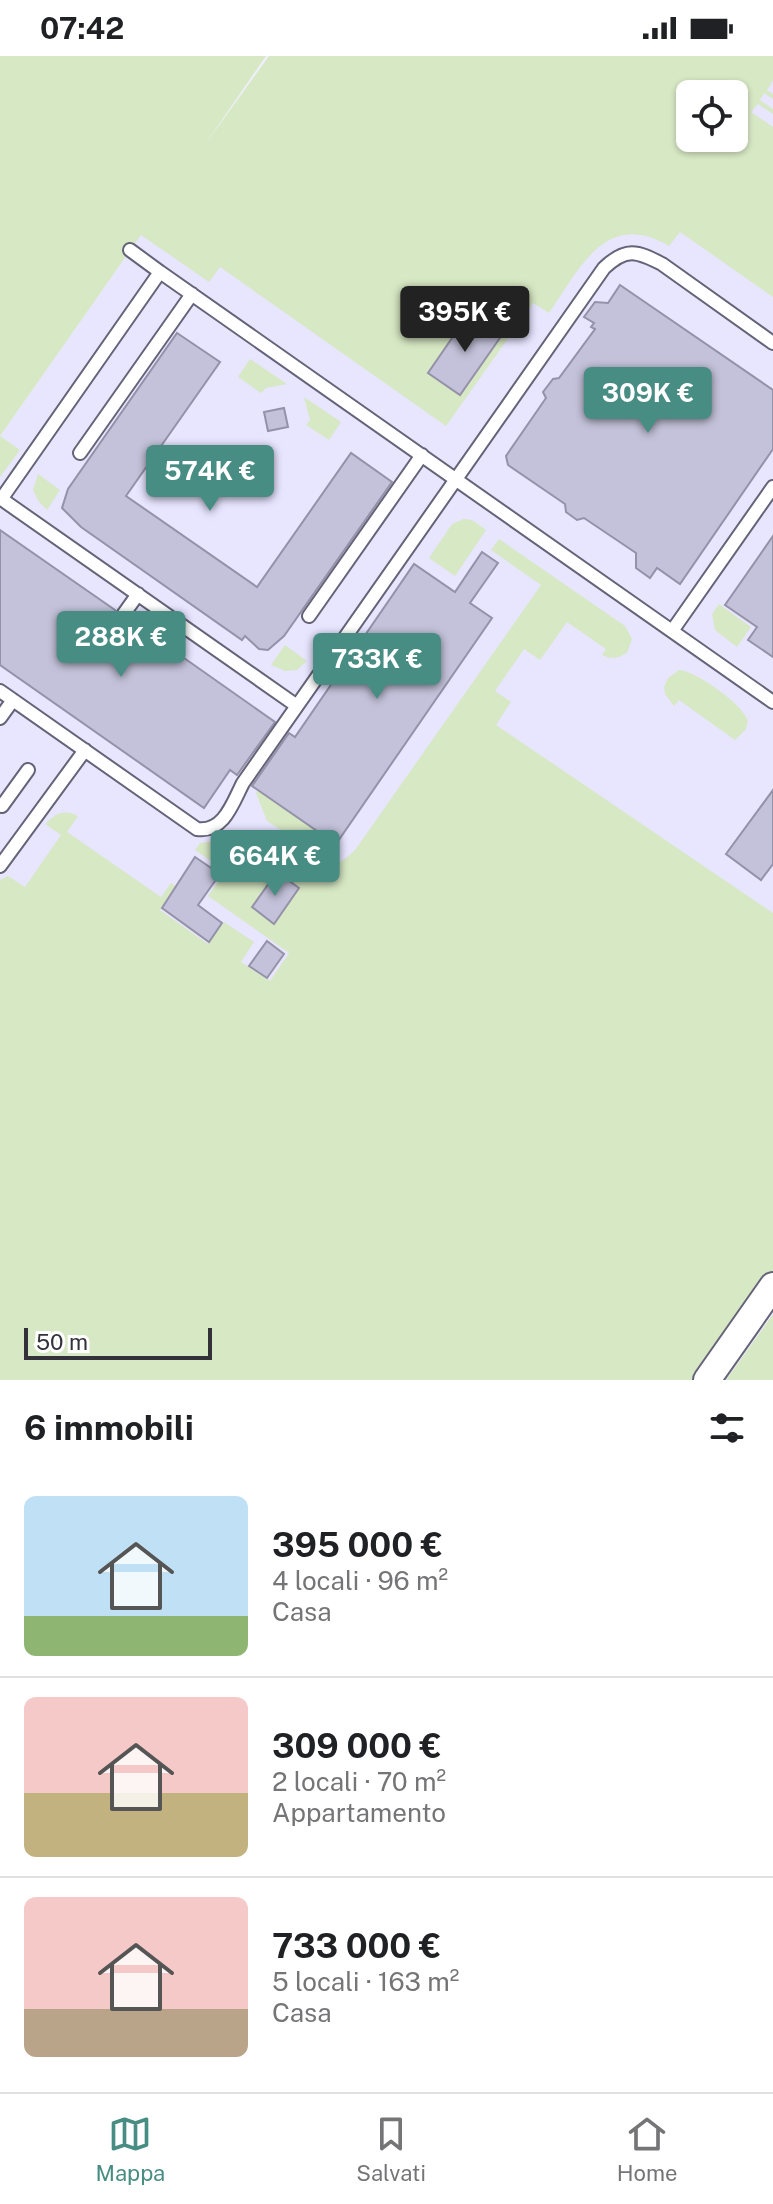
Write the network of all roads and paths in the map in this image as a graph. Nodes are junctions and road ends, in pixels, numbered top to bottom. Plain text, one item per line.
1 (130, 250) dead end
2 (160, 272) junction
3 (192, 294) junction
4 (773, 343) edge
5 (80, 453) dead end
6 (422, 455) junction
7 (456, 479) junction
8 (773, 487) edge
9 (1, 498) edge
10 (138, 594) junction
11 (123, 615) dead end
12 (309, 616) dead end
13 (672, 631) junction
14 (0, 691) edge
15 (13, 700) junction
16 (773, 702) edge
17 (297, 706) junction
18 (0, 718) edge
19 (85, 750) junction
20 (28, 770) dead end
21 (2, 806) dead end
22 (0, 866) edge
23 (773, 1286) edge
24 (707, 1380) edge

1 - 2 lane
2 - 3 lane
2 - 9 lane
3 - 5 lane
3 - 6 lane
4 - 7 lane
6 - 7 lane
6 - 12 lane
7 - 13 lane
7 - 17 lane
8 - 13 lane
9 - 10 lane
10 - 11 lane
10 - 17 lane
13 - 16 lane
14 - 15 lane
15 - 18 lane
15 - 19 lane
17 - 19 lane
19 - 22 lane
20 - 21 lane
23 - 24 street

